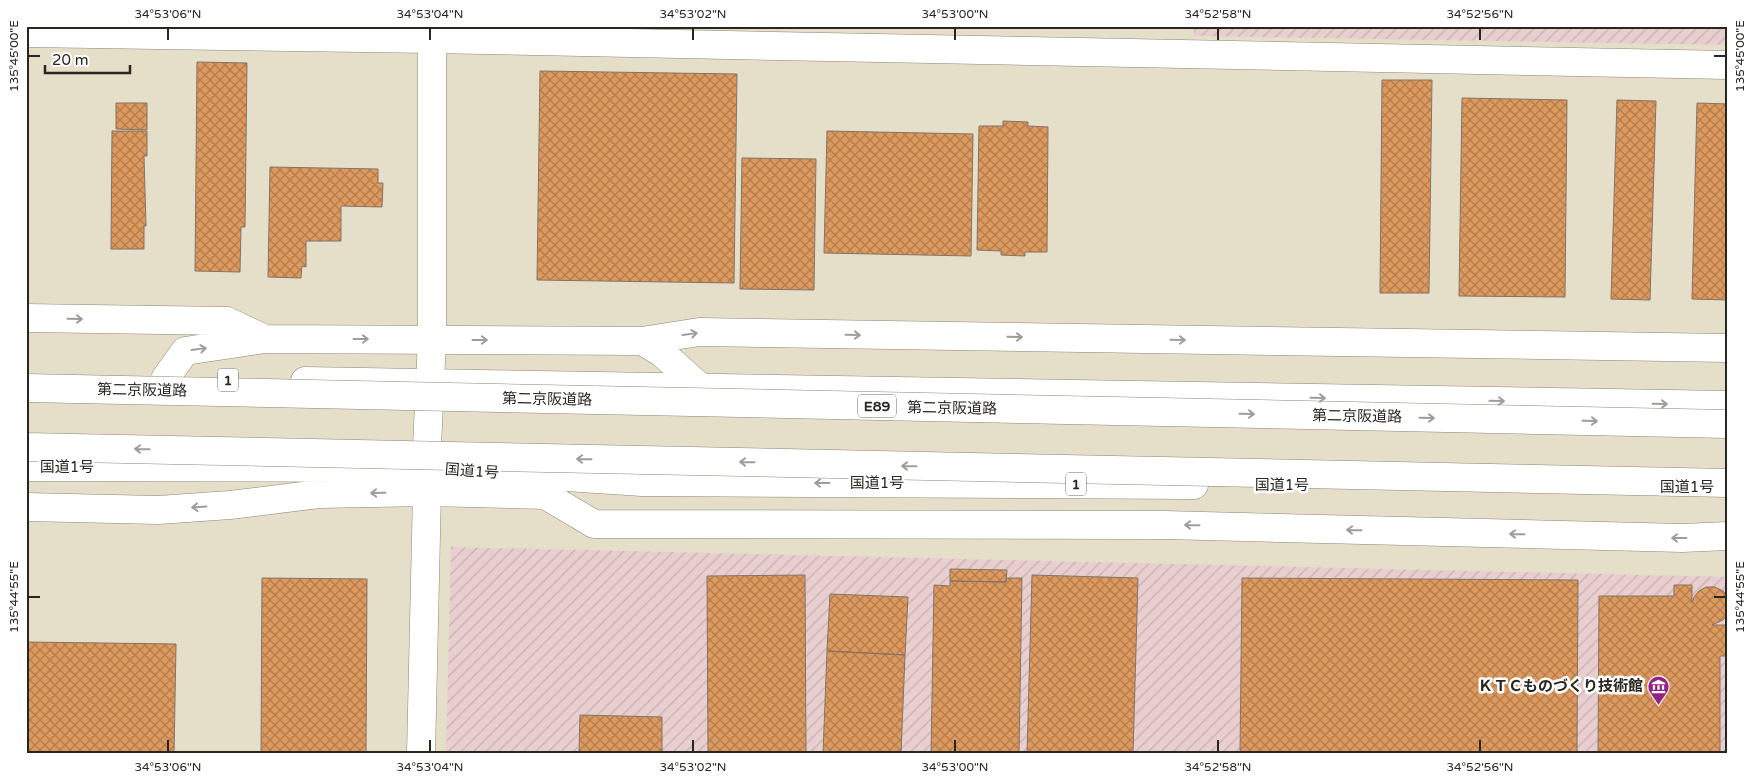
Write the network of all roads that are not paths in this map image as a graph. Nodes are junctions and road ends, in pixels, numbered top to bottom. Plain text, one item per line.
1 (26, 33) edge
2 (431, 33) edge
3 (1728, 65) edge
4 (26, 318) edge
5 (265, 339) junction
6 (432, 340) junction
7 (642, 341) junction
8 (1728, 348) edge
9 (26, 376) edge
10 (165, 379) junction
11 (429, 382) junction
12 (700, 386) junction
13 (26, 388) edge
14 (1728, 396) edge
15 (1698, 404) junction
16 (1728, 405) edge
17 (1728, 424) edge
18 (26, 447) edge
19 (26, 467) edge
20 (134, 467) junction
21 (426, 480) junction
22 (642, 482) junction
23 (1728, 483) edge
24 (1728, 487) edge
25 (545, 495) junction
26 (242, 504) junction
27 (26, 507) edge
28 (1728, 536) edge
29 (421, 754) edge

1 - 2 main road
2 - 3 main road
2 - 6 main road
4 -> 5 main road
5 -> 6 main road
10 -> 5 main road
6 -> 7 main road
6 - 11 main road
7 -> 8 main road
7 - 12 main road
9 - 10 main road, 1
10 - 11 main road, 1
11 - 12 main road, 1
11 - 21 main road
12 -> 15 main road, 1
13 -> 17 main road, 第二京阪道路 / E89, bridge
14 - 15 main road
15 - 16 main road, 1
23 -> 18 main road, bridge
19 - 20 main road, 国道1号 / 1
20 - 21 main road, 国道1号 / 1
20 - 26 main road
21 - 22 main road, 国道1号 / 1
21 - 25 main road
21 -> 26 main road
21 - 29 main road
24 -> 22 main road, 国道1号 / 1
22 - 25 main road
28 -> 25 main road
26 -> 27 main road

